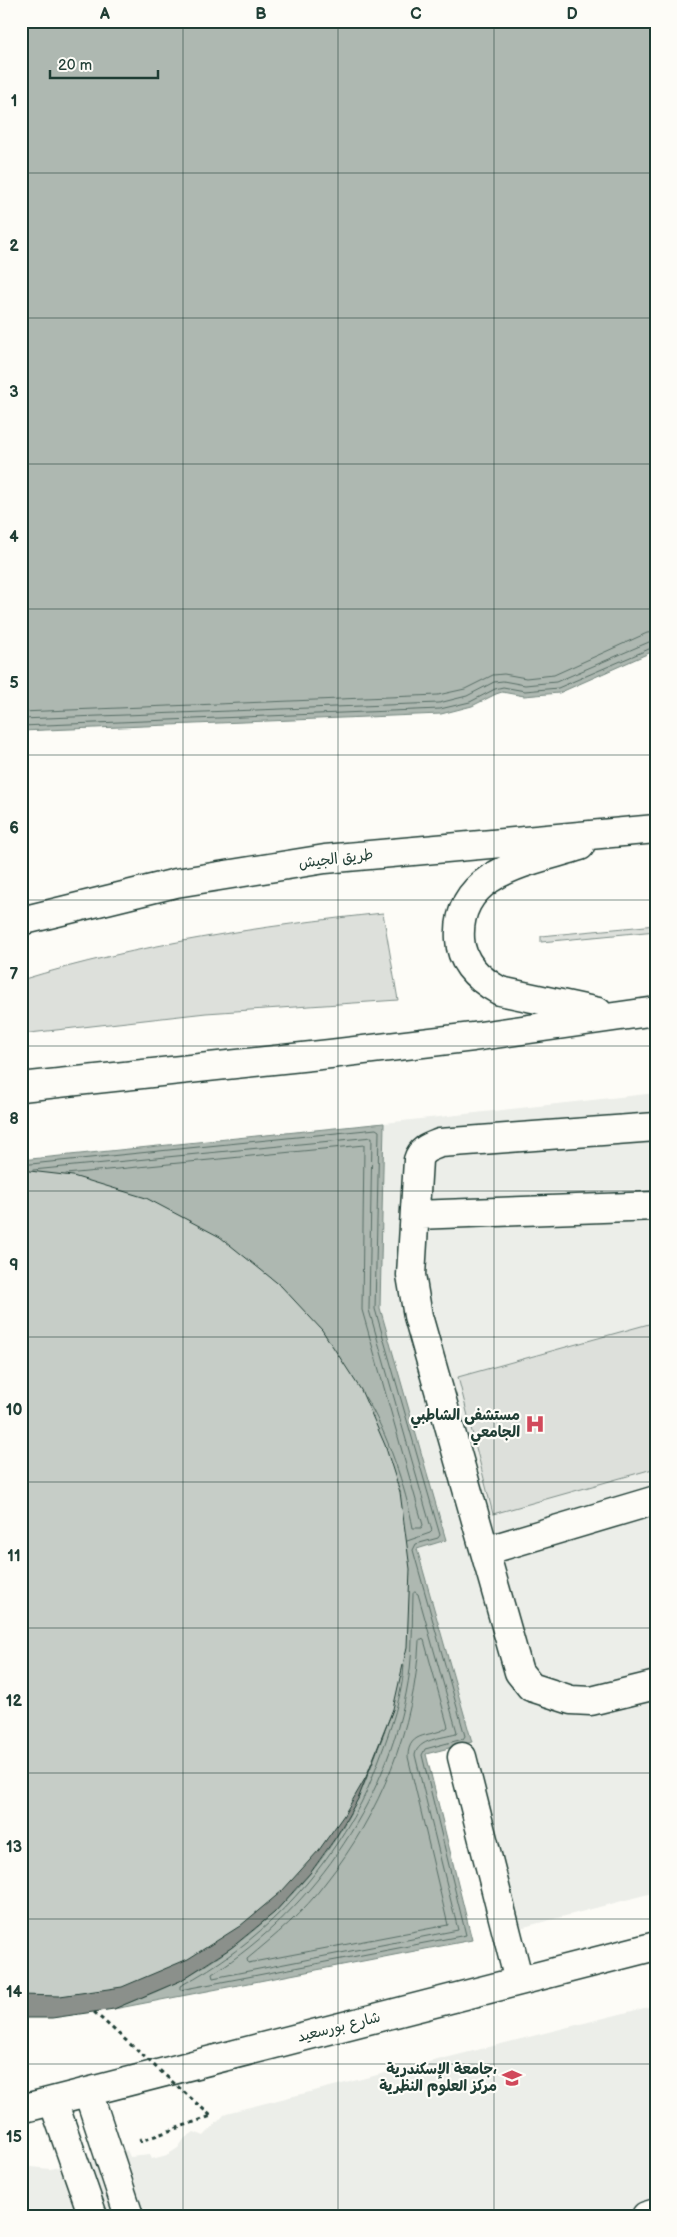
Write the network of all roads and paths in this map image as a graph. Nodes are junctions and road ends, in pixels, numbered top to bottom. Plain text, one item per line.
1 (644, 830) edge
2 (21, 921) edge
3 (656, 1011) edge
4 (616, 1016) junction
5 (21, 1087) edge
6 (656, 1127) edge
7 (656, 1206) edge
8 (415, 1215) junction
9 (656, 1500) edge
10 (485, 1551) junction
11 (656, 1685) edge
12 (462, 1758) dead end
13 (656, 1946) edge
14 (519, 1981) junction
15 (87, 2006) edge
16 (88, 2092) junction
17 (53, 2101) junction
18 (21, 2108) edge
19 (141, 2141) dead end
20 (656, 2213) edge
21 (93, 2216) edge
22 (129, 2216) edge
23 (646, 2216) edge

1 - 2 main road, طريق الجيش
1 - 4 main road
3 - 4 main road
4 - 5 main road
6 - 8 main road
7 - 8 main road
8 - 10 main road
9 - 10 main road
10 - 11 main road
12 - 14 main road
13 - 14 main road, شارع بورسعيد
14 - 16 main road, شارع بورسعيد
15 - 19 path, bridge
16 - 17 main road, شارع بورسعيد
16 - 22 main road
17 - 18 main road, شارع بورسعيد
17 - 21 main road
20 - 23 main road

